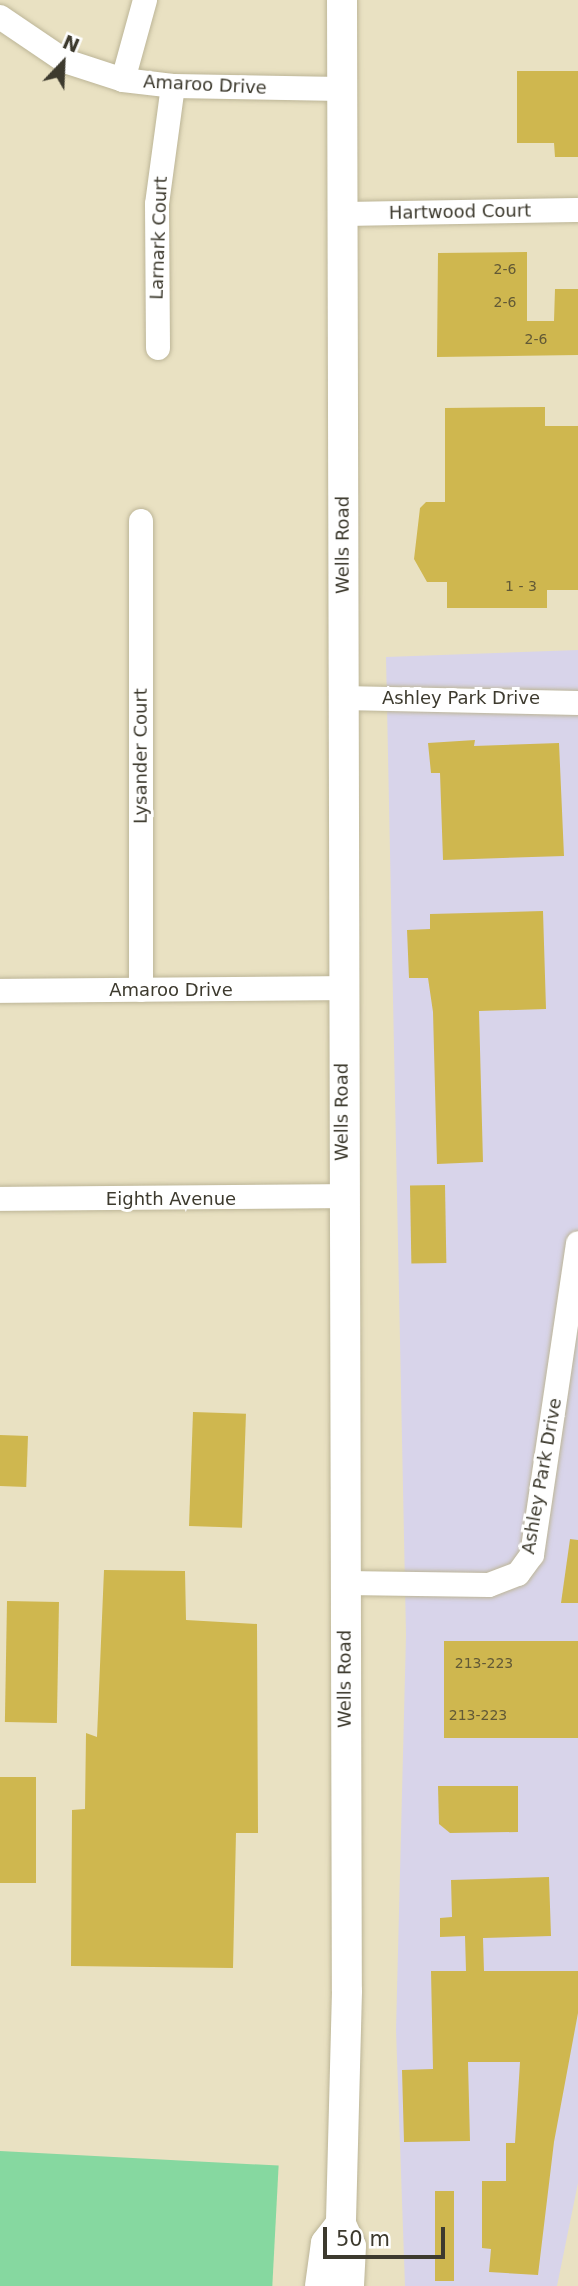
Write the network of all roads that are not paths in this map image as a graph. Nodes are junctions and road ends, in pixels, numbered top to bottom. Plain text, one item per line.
1 (145, 0) edge
2 (342, 0) edge
3 (2, 23) edge
4 (123, 80) junction
5 (173, 86) junction
6 (342, 89) junction
7 (578, 210) edge
8 (342, 214) junction
9 (158, 348) dead end
10 (141, 522) dead end
11 (343, 698) junction
12 (578, 703) edge
13 (342, 989) junction
14 (141, 990) junction
15 (0, 991) edge
16 (342, 1196) junction
17 (0, 1199) edge
18 (578, 1243) edge
19 (345, 1583) junction
20 (341, 2224) junction
21 (320, 2286) edge
22 (349, 2286) edge

1 - 4 street
2 - 6 main road, Wells Road
3 - 4 street, Amaroo Drive
4 - 5 street, Amaroo Drive
5 - 6 street, Amaroo Drive
5 - 9 street, Larnark Court
6 - 8 main road, Wells Road
7 - 8 street, Hartwood Court
8 - 11 main road, Wells Road
10 - 14 street, Lysander Court
11 - 12 street, Ashley Park Drive
11 - 13 main road, Wells Road
13 - 14 street, Amaroo Drive
13 - 16 main road, Wells Road
14 - 15 street, Amaroo Drive
16 - 17 street, Eighth Avenue
16 - 19 main road, Wells Road
18 - 19 street, Ashley Park Drive
19 - 20 main road, Wells Road
20 - 21 main road, Wells Road
20 - 22 main road, Wells Road

